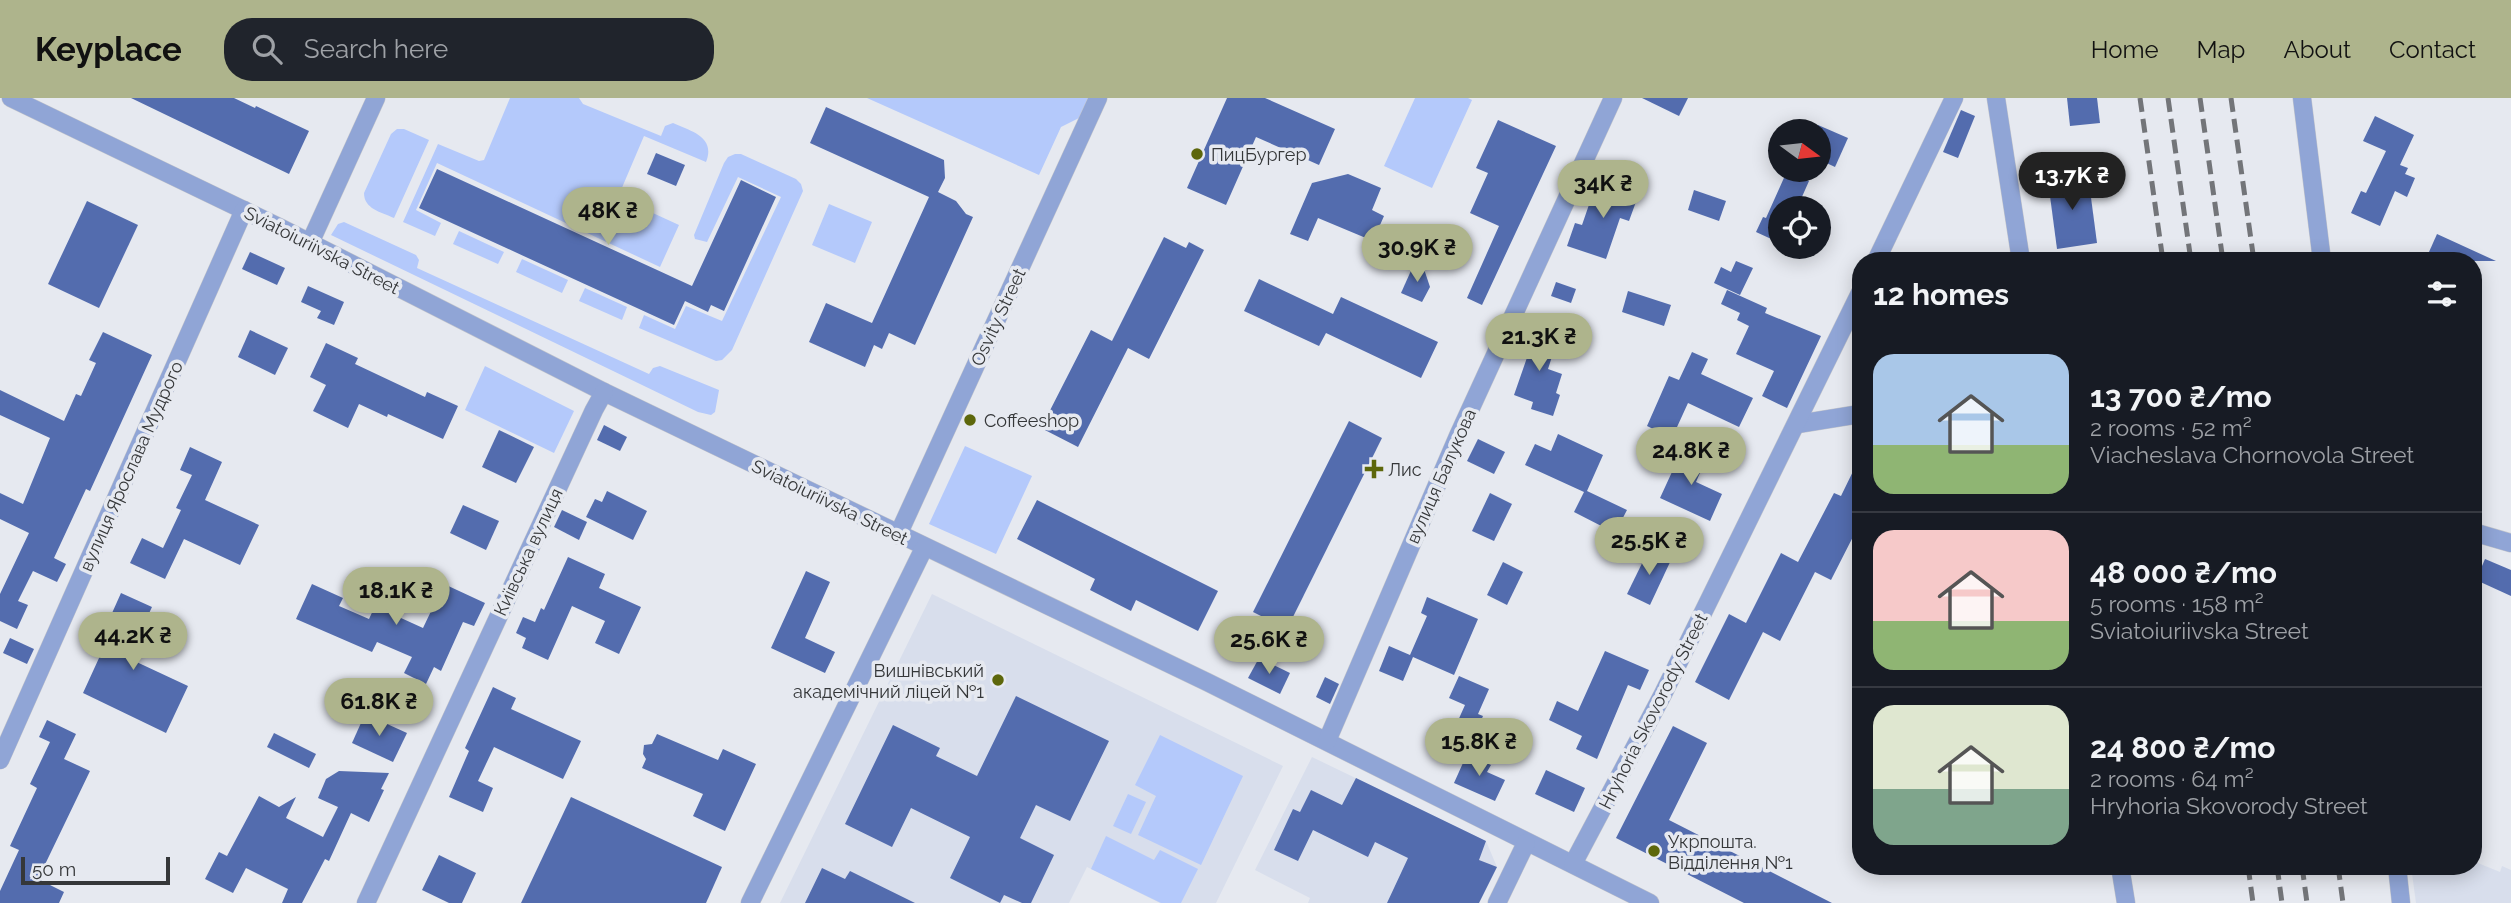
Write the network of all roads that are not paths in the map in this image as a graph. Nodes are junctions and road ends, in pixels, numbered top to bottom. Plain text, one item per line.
1 (12, 98) edge
2 (376, 98) edge
3 (1098, 98) edge
4 (1613, 98) edge
5 (1954, 98) edge
6 (1996, 98) edge
7 (2302, 98) edge
8 (244, 210) junction
9 (310, 243) junction
10 (1880, 252) edge
11 (2020, 252) edge
12 (2321, 252) edge
13 (1852, 310) edge
14 (604, 392) junction
15 (1852, 415) edge
16 (1798, 424) junction
17 (898, 535) junction
18 (2482, 535) edge
19 (2511, 543) edge
20 (924, 548) junction
21 (1327, 741) junction
22 (0, 760) edge
23 (1526, 843) junction
24 (1573, 864) junction
25 (2121, 875) edge
26 (2398, 875) edge
27 (366, 903) edge
28 (750, 903) edge
29 (1497, 903) edge
30 (1650, 903) edge
31 (2126, 903) edge
32 (2401, 903) edge

1 - 8 street, Sviatoiuriivska Street
2 - 9 street
3 - 17 street, Osvity Street
4 - 21 street, вулиця Балукова
5 - 10 street
6 - 11 street
7 - 12 street
8 - 9 street, Sviatoiuriivska Street
8 - 22 street, вулиця Ярослава Мудрого
9 - 14 street, Sviatoiuriivska Street
13 - 16 street, Hryhoria Skovorody Street
14 - 17 street, Sviatoiuriivska Street
14 - 27 street, Київська вулиця
15 - 16 street
16 - 24 street, Hryhoria Skovorody Street
17 - 20 street, Sviatoiuriivska Street
18 - 19 street
20 - 21 street, Sviatoiuriivska Street
20 - 28 street
21 - 23 street, Sviatoiuriivska Street
23 - 24 street, Sviatoiuriivska Street
23 - 29 street
24 - 30 street, Sviatoiuriivska Street
25 - 31 street
26 - 32 street

